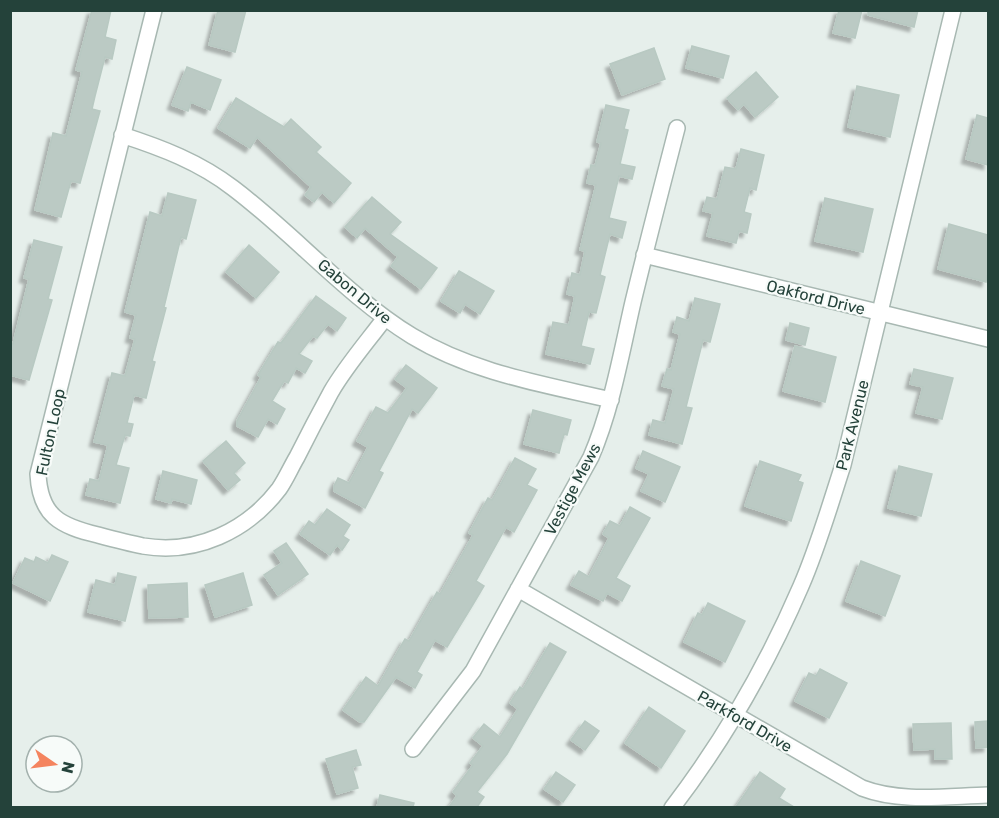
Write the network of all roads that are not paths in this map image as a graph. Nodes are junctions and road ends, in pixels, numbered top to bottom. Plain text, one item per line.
1 (154, 10) edge
2 (953, 10) edge
3 (677, 128) dead end
4 (122, 135) junction
5 (644, 255) junction
6 (879, 312) junction
7 (384, 318) junction
8 (988, 339) edge
9 (611, 400) junction
10 (518, 589) junction
11 (735, 715) junction
12 (412, 749) dead end
13 (988, 795) edge
14 (672, 807) edge

1 - 4 street, Fulton Loop
2 - 6 street, Park Avenue
3 - 5 street, Vestige Mews
4 - 7 street, Gabon Drive
4 - 7 street, Fulton Loop
5 - 6 street, Oakford Drive
5 - 9 street, Vestige Mews
6 - 8 street, Oakford Drive
6 - 11 street, Park Avenue
7 - 9 street, Gabon Drive
9 - 10 street, Vestige Mews
10 - 11 street, Parkford Drive
10 - 12 street, Vestige Mews
11 - 13 street, Parkford Drive
11 - 14 street, Park Avenue

